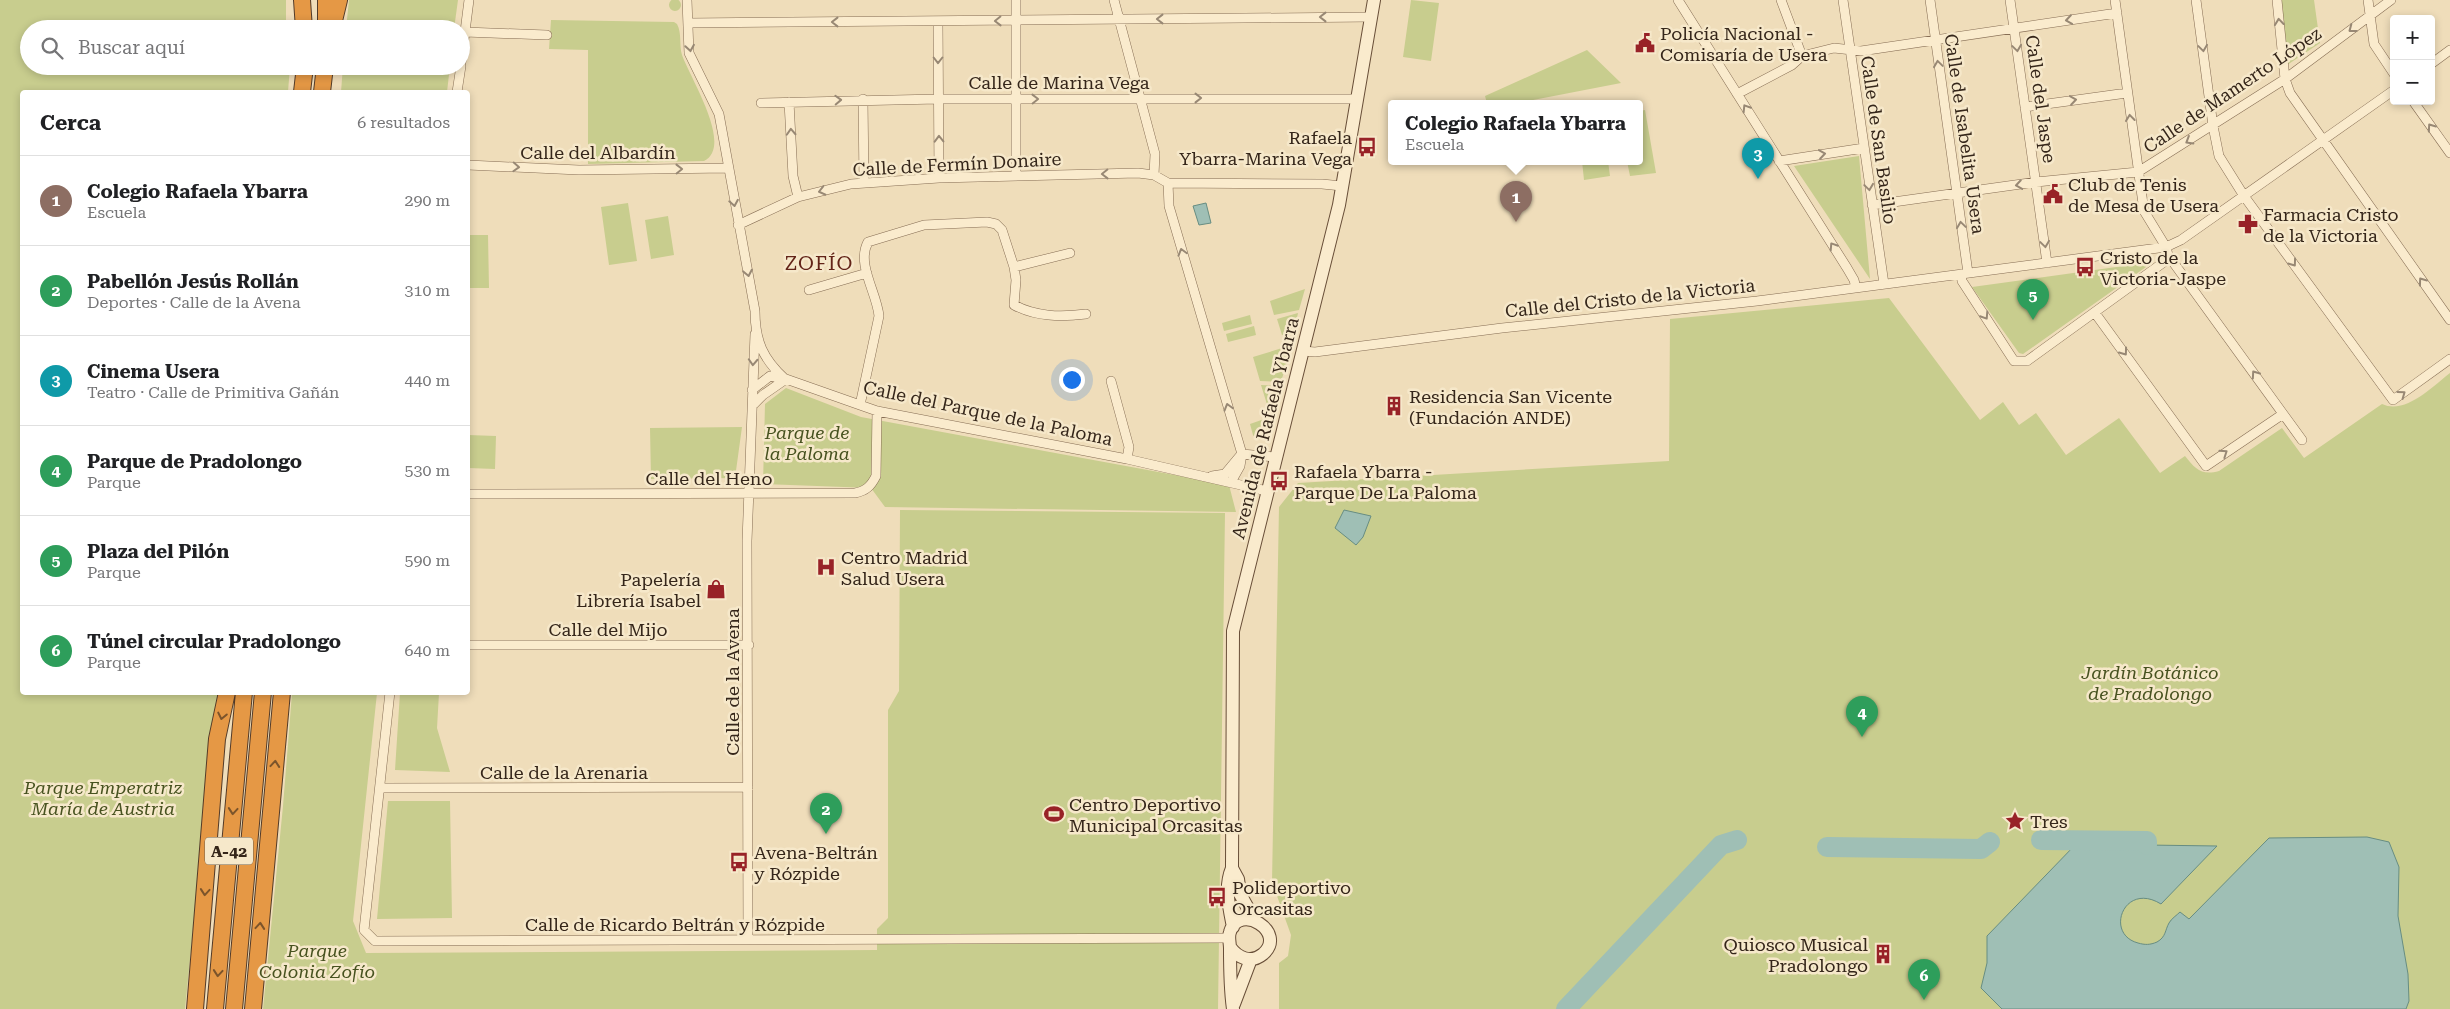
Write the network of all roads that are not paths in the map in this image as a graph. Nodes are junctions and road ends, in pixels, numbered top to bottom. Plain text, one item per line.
1 (293, 0) edge
2 (302, 0) edge
3 (326, 0) edge
4 (339, 0) edge
5 (469, 0) edge
6 (687, 0) edge
7 (1016, 0) edge
8 (1114, 0) edge
9 (1374, 0) edge
10 (1678, 0) edge
11 (1781, 0) edge
12 (1843, 0) edge
13 (1930, 0) edge
14 (2010, 0) edge
15 (2115, 0) edge
16 (2196, 0) edge
17 (2276, 0) edge
18 (2368, 0) edge
19 (2391, 0) edge
20 (2117, 13) junction
21 (2370, 15) junction
22 (1371, 17) junction
23 (1119, 19) junction
24 (302, 20) edge
25 (304, 20) edge
26 (326, 20) edge
27 (334, 20) edge
28 (466, 20) edge
29 (1016, 20) junction
30 (938, 21) junction
31 (688, 23) junction
32 (2014, 27) junction
33 (470, 32) edge
34 (547, 35) dead end
35 (1935, 40) junction
36 (2450, 50) edge
37 (1850, 51) junction
38 (1802, 56) junction
39 (2435, 61) edge
40 (2390, 68) edge
41 (304, 75) edge
42 (323, 75) edge
43 (460, 75) edge
44 (2285, 79) junction
45 (302, 90) edge
46 (322, 90) edge
47 (458, 90) edge
48 (2127, 92) junction
49 (2390, 93) edge
50 (1737, 94) junction
51 (1140, 98) junction
52 (938, 99) junction
53 (1357, 99) junction
54 (863, 100) junction
55 (1016, 100) junction
56 (789, 102) junction
57 (761, 104) dead end
58 (2416, 105) edge
59 (2025, 107) junction
60 (2213, 126) junction
61 (2322, 141) junction
62 (1864, 148) junction
63 (2450, 153) edge
64 (1779, 161) junction
65 (470, 165) edge
66 (728, 168) junction
67 (2138, 172) junction
68 (1154, 175) junction
69 (1016, 176) junction
70 (939, 178) junction
71 (2036, 182) junction
72 (864, 183) junction
73 (1168, 183) junction
74 (1342, 186) junction
75 (1957, 194) junction
76 (2244, 196) junction
77 (798, 197) junction
78 (1872, 205) junction
79 (738, 225) junction
80 (2167, 251) junction
81 (1070, 253) dead end
82 (2047, 263) junction
83 (1014, 267) junction
84 (866, 273) junction
85 (1964, 273) junction
86 (1884, 284) junction
87 (1856, 288) junction
88 (809, 290) dead end
89 (2095, 312) junction
90 (1086, 314) dead end
91 (2450, 320) edge
92 (755, 334) junction
93 (1303, 351) junction
94 (2450, 359) edge
95 (786, 379) junction
96 (1111, 381) dead end
97 (752, 390) junction
98 (754, 404) junction
99 (860, 405) junction
100 (877, 410) junction
101 (2284, 414) junction
102 (2302, 440) dead end
103 (1242, 454) junction
104 (1276, 457) junction
105 (1127, 459) junction
106 (1209, 477) junction
107 (1231, 482) junction
108 (1267, 491) junction
109 (470, 494) edge
110 (748, 494) junction
111 (470, 645) edge
112 (749, 645) junction
113 (226, 695) edge
114 (244, 695) edge
115 (263, 695) edge
116 (282, 695) edge
117 (390, 695) edge
118 (748, 787) junction
119 (380, 788) junction
120 (1232, 868) junction
121 (1254, 920) junction
122 (1231, 937) junction
123 (748, 940) junction
124 (1251, 959) junction
125 (195, 1009) edge
126 (215, 1009) edge
127 (234, 1009) edge
128 (253, 1009) edge
129 (1233, 1009) edge

1 - 24 highway
2 - 25 highway
3 - 26 highway
4 - 27 highway
5 - 28 street
6 - 31 street, Calle del Parque de la Paloma
7 - 29 street
8 - 23 street
9 - 22 main road, Avenida de Rafaela Ybarra
10 - 50 street
11 - 38 street
12 - 37 street, Calle de San Basilio
13 - 35 street, Calle de Isabelita Usera
14 - 32 street, Calle del Jaspe
15 - 20 street
16 -> 60 street
44 -> 17 street
18 - 21 street
19 - 21 street, Calle de Mamerto López
20 -> 32 street
20 - 48 street
21 - 40 street
21 -> 44 street, Calle de Mamerto López
22 -> 23 street
22 - 53 main road, Avenida de Rafaela Ybarra
23 - 29 street
23 - 51 street
29 -> 30 street
29 - 55 street
30 -> 31 street
30 -> 52 street
31 -> 66 street, Calle del Parque de la Paloma
32 - 35 street
32 -> 59 street, Calle del Jaspe
33 - 34 street
35 - 37 street
75 -> 35 street, Calle de Isabelita Usera
36 - 39 street
37 - 38 street
37 - 62 street, Calle de San Basilio
38 - 50 street
41 - 45 highway
42 - 46 highway
43 - 47 street
44 - 60 street, Calle de Mamerto López
44 - 61 street
59 -> 48 street
67 -> 48 street
49 - 61 street, Calle del Cristo de la Victoria
64 -> 50 street
51 -> 53 street, Calle de Marina Vega
55 -> 51 street, Calle de Marina Vega
51 - 68 street
52 - 54 street, Calle de Marina Vega
52 - 55 street, Calle de Marina Vega
70 -> 52 street
53 - 74 main road, Avenida de Rafaela Ybarra
56 -> 54 street, Calle de Marina Vega
54 - 72 street
55 - 69 street
56 - 57 street, Calle de Marina Vega
77 -> 56 street
63 -> 58 street
59 - 71 street, Calle del Jaspe
60 -> 67 street, Calle de Mamerto López
60 - 76 street
61 - 76 street, Calle del Cristo de la Victoria
91 -> 61 street
64 -> 62 street
62 -> 78 street, Calle de San Basilio
87 -> 64 street
65 -> 66 street, Calle del Albardín
66 -> 79 street, Calle del Parque de la Paloma
67 - 71 street, Calle de Mamerto López
67 - 80 street
68 -> 69 street, Calle de Fermín Donaire
68 - 73 street
69 - 70 street, Calle de Fermín Donaire
70 - 72 street, Calle de Fermín Donaire
71 -> 75 street, Calle de Mamerto López
71 -> 82 street, Calle del Jaspe
72 -> 77 street, Calle de Fermín Donaire
73 - 74 street
103 -> 73 street
74 - 93 main road, Avenida de Rafaela Ybarra
75 - 78 street, Calle de Mamerto López
85 -> 75 street, Calle de Isabelita Usera
76 - 80 street, Calle del Cristo de la Victoria
76 -> 94 street
77 - 79 street, Calle de Fermín Donaire
78 - 86 street, Calle de San Basilio
79 -> 92 street, Calle del Parque de la Paloma
80 - 82 street, Calle del Cristo de la Victoria
80 - 89 street, Calle del Cristo de la Victoria
101 -> 80 street
81 - 83 street
82 - 85 street, Calle del Cristo de la Victoria
83 - 84 street
83 - 90 street
84 - 88 street
84 - 99 street
85 - 86 street, Calle del Cristo de la Victoria
85 -> 89 street, Calle del Cristo de la Victoria
86 - 87 street, Calle del Cristo de la Victoria
87 - 93 street, Calle del Cristo de la Victoria
89 -> 101 street
92 - 95 street, Calle del Parque de la Paloma
92 -> 97 street, Calle de la Avena
93 - 104 main road, Avenida de Rafaela Ybarra
95 - 97 street, Calle del Parque de la Paloma
95 - 98 street
95 - 99 street, Calle del Parque de la Paloma
96 - 105 street, Calle del Parque de la Paloma
97 - 98 street, Calle de la Avena
98 - 110 street, Calle de la Avena
99 - 100 street, Calle del Parque de la Paloma
100 - 105 street, Calle del Parque de la Paloma
100 - 110 street, Calle del Heno
101 - 102 street
103 - 104 street
103 - 106 street
103 - 107 street
104 - 108 main road, Avenida de Rafaela Ybarra
105 - 106 street, Calle del Parque de la Paloma
106 - 107 street, Calle del Parque de la Paloma
107 - 108 street, Calle del Parque de la Paloma
108 - 120 main road, Avenida de Rafaela Ybarra
109 - 110 street, Calle del Heno
110 - 112 street, Calle de la Avena
111 - 112 street, Calle del Mijo
112 - 118 street, Calle de la Avena
113 -> 125 highway
114 -> 126 highway, A-42
115 - 127 highway, A-42
128 -> 116 highway
117 - 119 street, Calle de Ricardo Beltrán y Rózpide
118 - 119 street, Calle de la Arenaria
118 - 123 street, Calle de la Avena
119 - 123 street, Calle de Ricardo Beltrán y Rózpide
120 - 121 main road, Avenida de Rafaela Ybarra
120 - 122 main road, Avenida de Rafaela Ybarra
121 - 122 main road
121 - 124 main road, Avenida de Rafaela Ybarra
122 - 123 street, Calle de Ricardo Beltrán y Rózpide
122 - 124 main road
122 - 129 main road, Avenida de Rafaela Ybarra
124 - 129 main road, Avenida de Rafaela Ybarra

